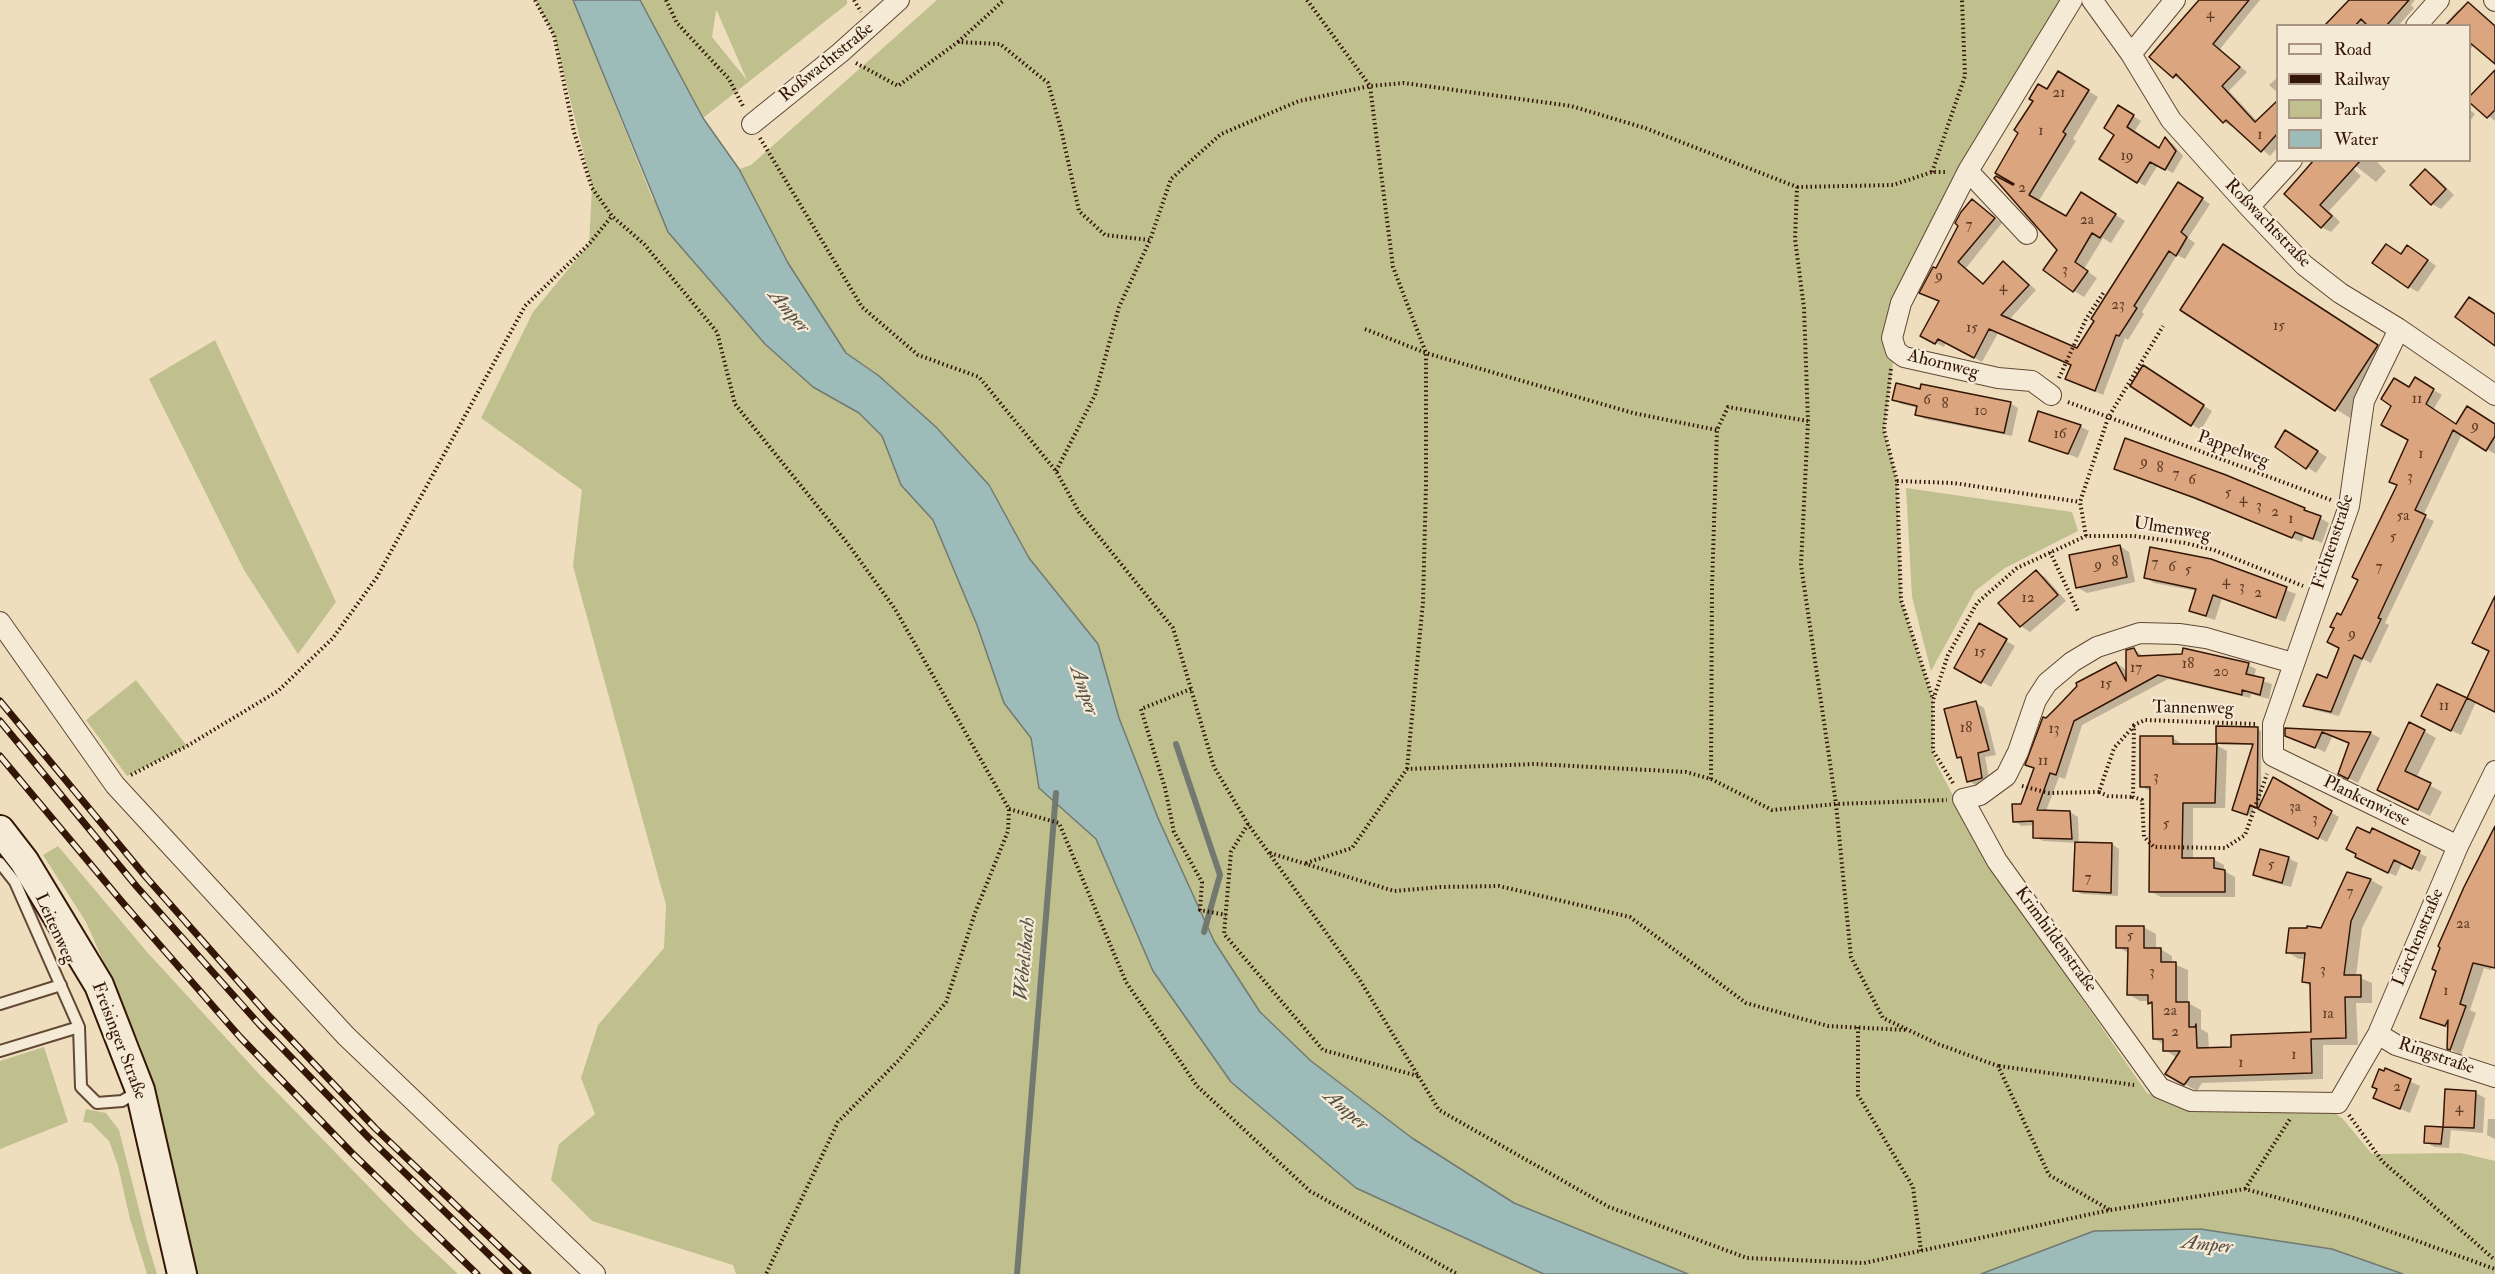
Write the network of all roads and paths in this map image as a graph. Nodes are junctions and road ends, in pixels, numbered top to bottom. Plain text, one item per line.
1 (535, 0) edge
2 (666, 0) edge
3 (899, 0) edge
4 (1004, 0) edge
5 (1307, 0) edge
6 (1962, 0) edge
7 (2072, 0) edge
8 (2092, 0) edge
9 (2175, 0) edge
10 (2439, 0) edge
11 (2417, 24) edge
12 (958, 42) junction
13 (840, 53) junction
14 (2131, 54) junction
15 (1370, 86) junction
16 (752, 124) junction
17 (2290, 162) edge
18 (1968, 171) junction
19 (1932, 172) junction
20 (1797, 188) junction
21 (2249, 207) junction
22 (612, 216) junction
23 (2027, 234) dead end
24 (1150, 240) junction
25 (2104, 292) dead end
26 (2163, 326) dead end
27 (1365, 329) dead end
28 (2399, 329) junction
29 (1896, 351) junction
30 (1426, 353) junction
31 (2051, 395) junction
32 (2495, 395) edge
33 (2108, 418) junction
34 (1808, 421) junction
35 (1717, 430) junction
36 (1056, 471) junction
37 (1898, 481) junction
38 (2080, 502) junction
39 (2349, 506) junction
40 (2086, 536) junction
41 (2050, 552) junction
42 (2318, 591) junction
43 (2079, 611) dead end
44 (0, 622) edge
45 (2293, 663) junction
46 (1191, 689) junction
47 (1933, 700) junction
48 (2273, 724) junction
49 (2134, 725) junction
50 (2273, 756) junction
51 (1407, 769) junction
52 (2495, 771) edge
53 (2006, 776) junction
54 (1711, 779) junction
55 (115, 785) junction
56 (2099, 792) junction
57 (2133, 796) junction
58 (1963, 799) junction
59 (1836, 804) junction
60 (1009, 809) junction
61 (1248, 824) junction
62 (0, 830) edge
63 (2458, 846) junction
64 (1269, 853) junction
65 (0, 863) edge
66 (1306, 863) junction
67 (1226, 915) junction
68 (61, 985) junction
69 (0, 1004) edge
70 (79, 1027) junction
71 (1858, 1028) junction
72 (1909, 1030) junction
73 (2378, 1034) junction
74 (0, 1051) edge
75 (1998, 1066) junction
76 (1419, 1077) junction
77 (2495, 1077) edge
78 (2160, 1088) junction
79 (140, 1090) junction
80 (2299, 1103) junction
81 (2338, 1103) junction
82 (2245, 1189) junction
83 (2110, 1210) junction
84 (1921, 1251) junction
85 (2495, 1260) edge
86 (2495, 1269) edge
87 (183, 1274) edge
88 (595, 1274) edge
89 (766, 1274) edge
90 (1457, 1274) edge

1 - 22 path
2 - 16 path
3 - 13 street, Roßwachtstraße
4 - 12 path
5 - 15 path
6 - 19 path
7 - 18 street, Ahornweg
8 - 14 street, Roßwachtstraße
9 - 14 street
10 - 11 street
12 - 13 path
12 - 24 path
13 - 16 street, Roßwachtstraße
14 - 21 street, Roßwachtstraße
15 - 20 path
15 - 24 path
15 - 30 path
16 - 36 path
17 - 21 street
18 - 19 path
18 - 23 street
18 - 29 street, Ahornweg
19 - 20 path
20 - 34 path
21 - 28 street, Roßwachtstraße
22 - 55 path
22 - 60 path
24 - 36 path
25 - 31 path
26 - 33 path
27 - 30 path
28 - 32 street, Roßwachtstraße
28 - 39 street, Fichtenstraße
29 - 31 street, Ahornweg
29 - 37 path
30 - 35 path
30 - 51 path
31 - 33 path
33 - 38 path
33 - 39 path, Pappelweg
34 - 35 path
34 - 59 path
35 - 54 path
36 - 46 path
37 - 38 path
37 - 47 path
38 - 40 path
39 - 42 street, Fichtenstraße
40 - 41 path, Ulmenweg
40 - 42 path, Ulmenweg
41 - 43 path
41 - 47 path, Ulmenweg
42 - 45 street, Fichtenstraße
44 - 55 street
45 - 48 street, Fichtenstraße
45 - 53 street
46 - 61 path
46 - 67 path
47 - 58 path, Ulmenweg
48 - 49 path, Tannenweg
48 - 50 street, Fichtenstraße
49 - 56 path
49 - 57 path, Tannenweg
50 - 57 path, Tannenweg
50 - 63 street, Plankenwiese
51 - 54 path
51 - 66 path
52 - 63 street, Lärchenstraße
53 - 56 path
53 - 58 street
54 - 59 path
55 - 88 street
56 - 57 path
58 - 59 path
58 - 78 street, Krimhildenstraße
59 - 72 path
60 - 89 path
60 - 90 path
61 - 64 path
61 - 67 path
62 - 79 main road, Freisinger Straße
63 - 73 street, Lärchenstraße
64 - 66 path
64 - 76 path
65 - 68 lane, Leitenweg
66 - 71 path
67 - 76 path
68 - 69 lane
68 - 70 lane, Leitenweg
70 - 74 lane
70 - 79 lane, Leitenweg
71 - 72 path
71 - 84 path
72 - 75 path
73 - 77 street, Ringstraße
73 - 81 street, Lärchenstraße
75 - 78 path
75 - 83 path
76 - 84 path
78 - 80 street
79 - 87 main road, Freisinger Straße
80 - 81 street
80 - 82 path
81 - 85 path
82 - 83 path
82 - 86 path
83 - 84 path

